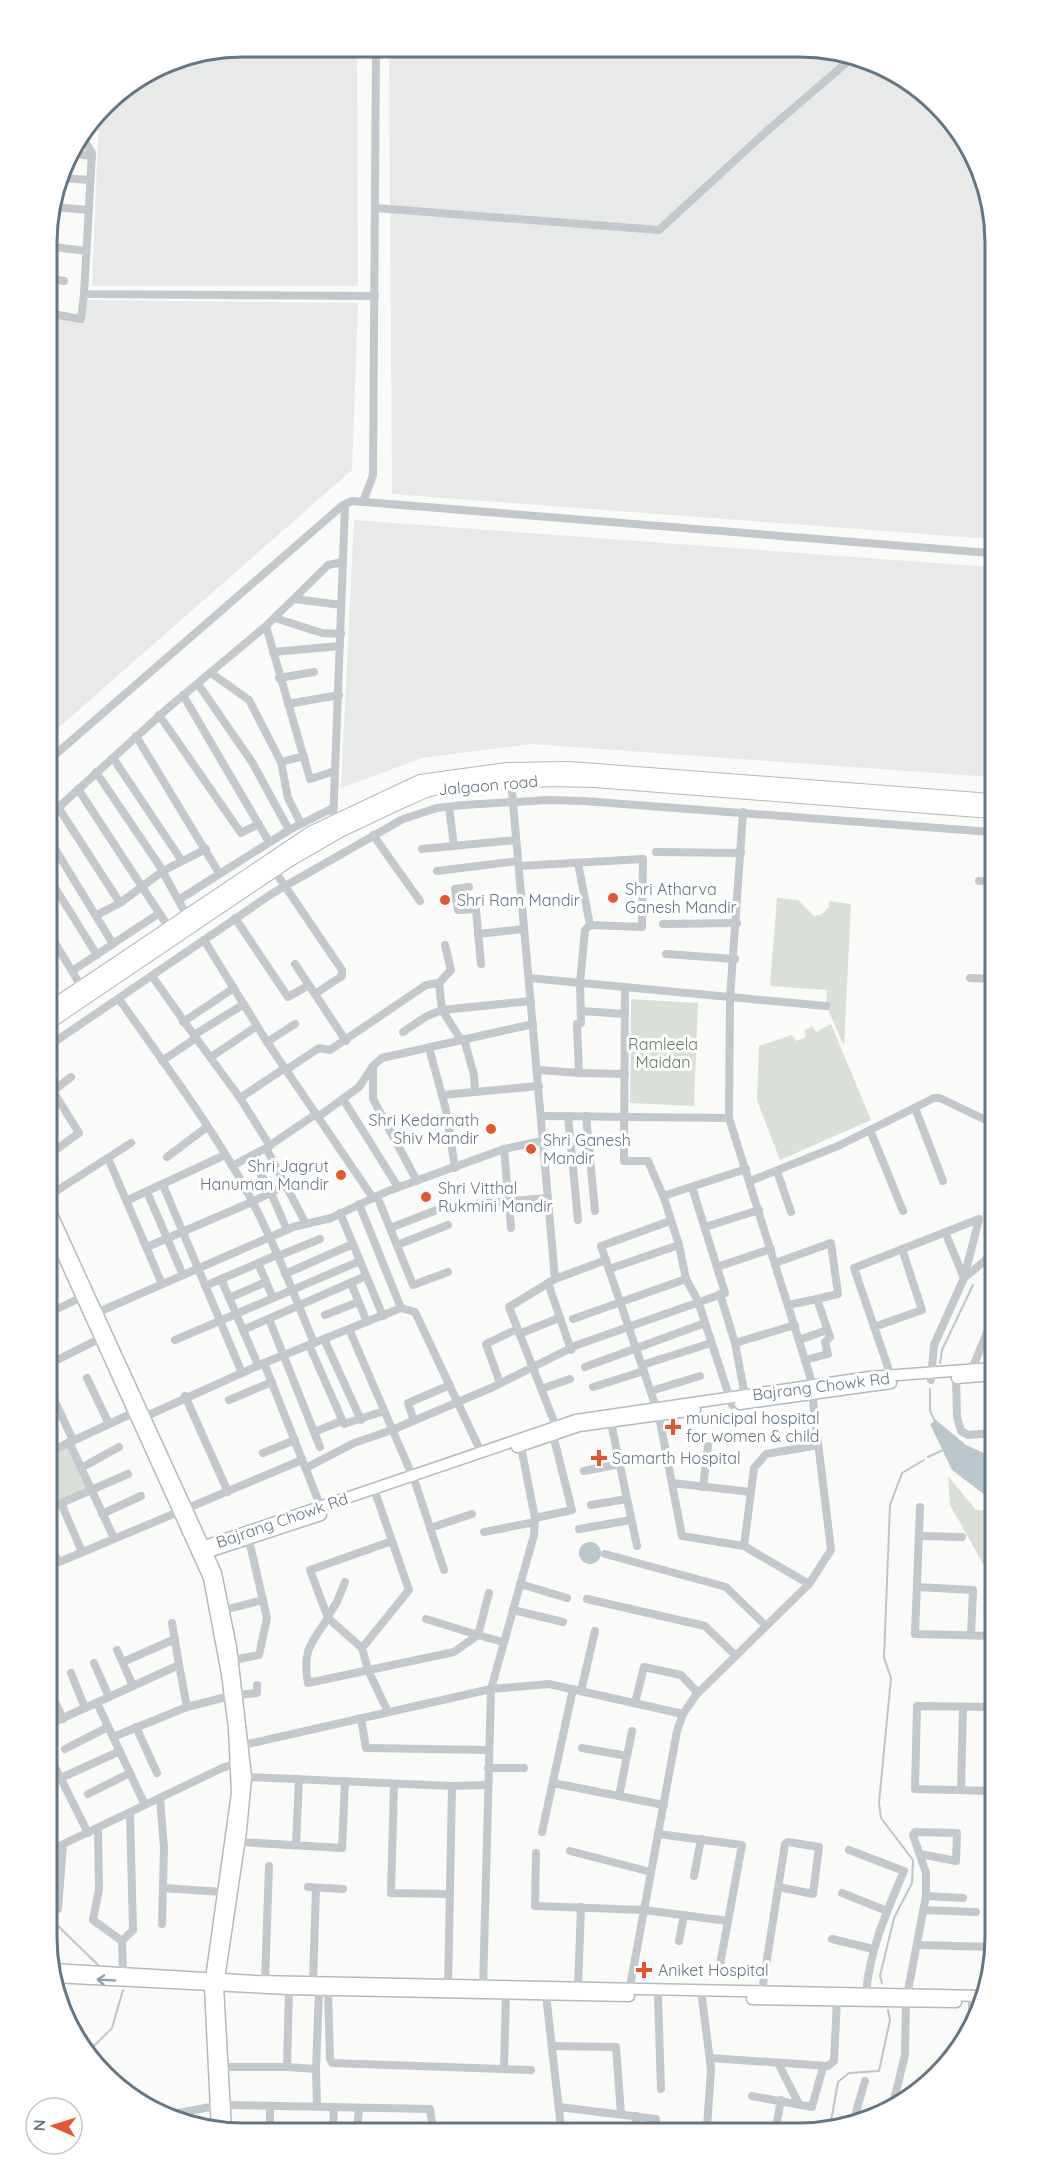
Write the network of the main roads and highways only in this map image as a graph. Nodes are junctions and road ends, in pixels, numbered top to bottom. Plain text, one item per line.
1 (510, 776) junction
2 (985, 801) edge
3 (985, 811) edge
4 (334, 828) junction
5 (57, 1004) edge
6 (57, 1016) edge

1 - 2 highway, Jalgaon road
1 - 3 highway, Jalgaon road
1 - 4 highway, Jalgaon road
4 - 5 highway, Jalgaon road
4 - 6 highway, Jalgaon road

